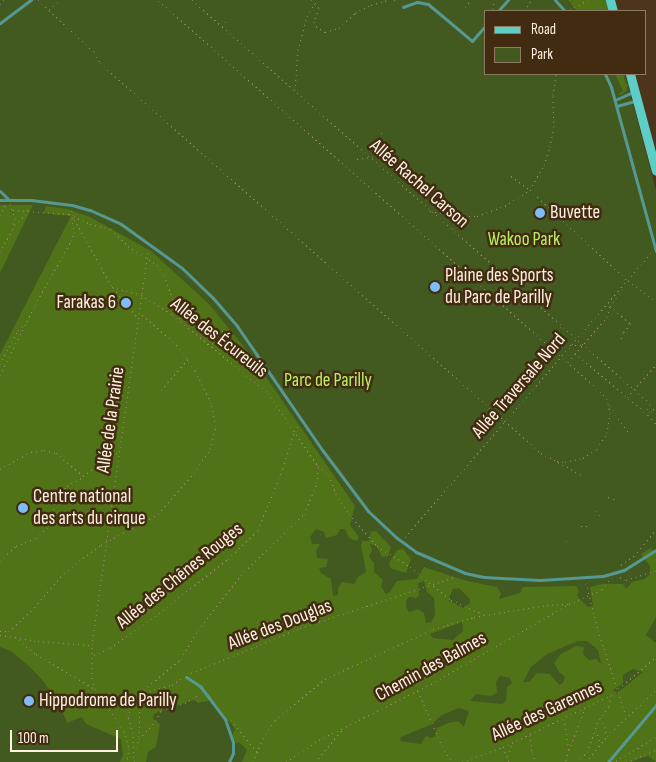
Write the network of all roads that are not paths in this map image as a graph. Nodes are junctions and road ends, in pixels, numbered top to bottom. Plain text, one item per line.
1 (31, 0) edge
2 (508, 0) edge
3 (555, 0) edge
4 (403, 7) dead end
5 (499, 10) edge
6 (565, 10) edge
7 (1, 22) edge
8 (483, 28) edge
9 (605, 75) edge
10 (630, 75) edge
11 (635, 96) junction
12 (615, 100) junction
13 (616, 106) junction
14 (656, 171) edge
15 (0, 191) edge
16 (8, 199) junction
17 (0, 200) edge
18 (656, 250) edge
19 (656, 550) edge
20 (186, 677) road end
21 (656, 705) edge
22 (229, 762) edge
23 (608, 762) edge

1 - 7 lane
2 - 5 lane
3 - 6 lane
4 - 8 lane
9 - 12 lane
10 - 11 street
11 - 12 lane
11 - 13 lane
11 - 14 street
12 - 13 lane
13 - 18 lane
15 - 16 lane
16 - 17 lane
16 - 19 lane
20 - 22 lane
21 - 23 lane

